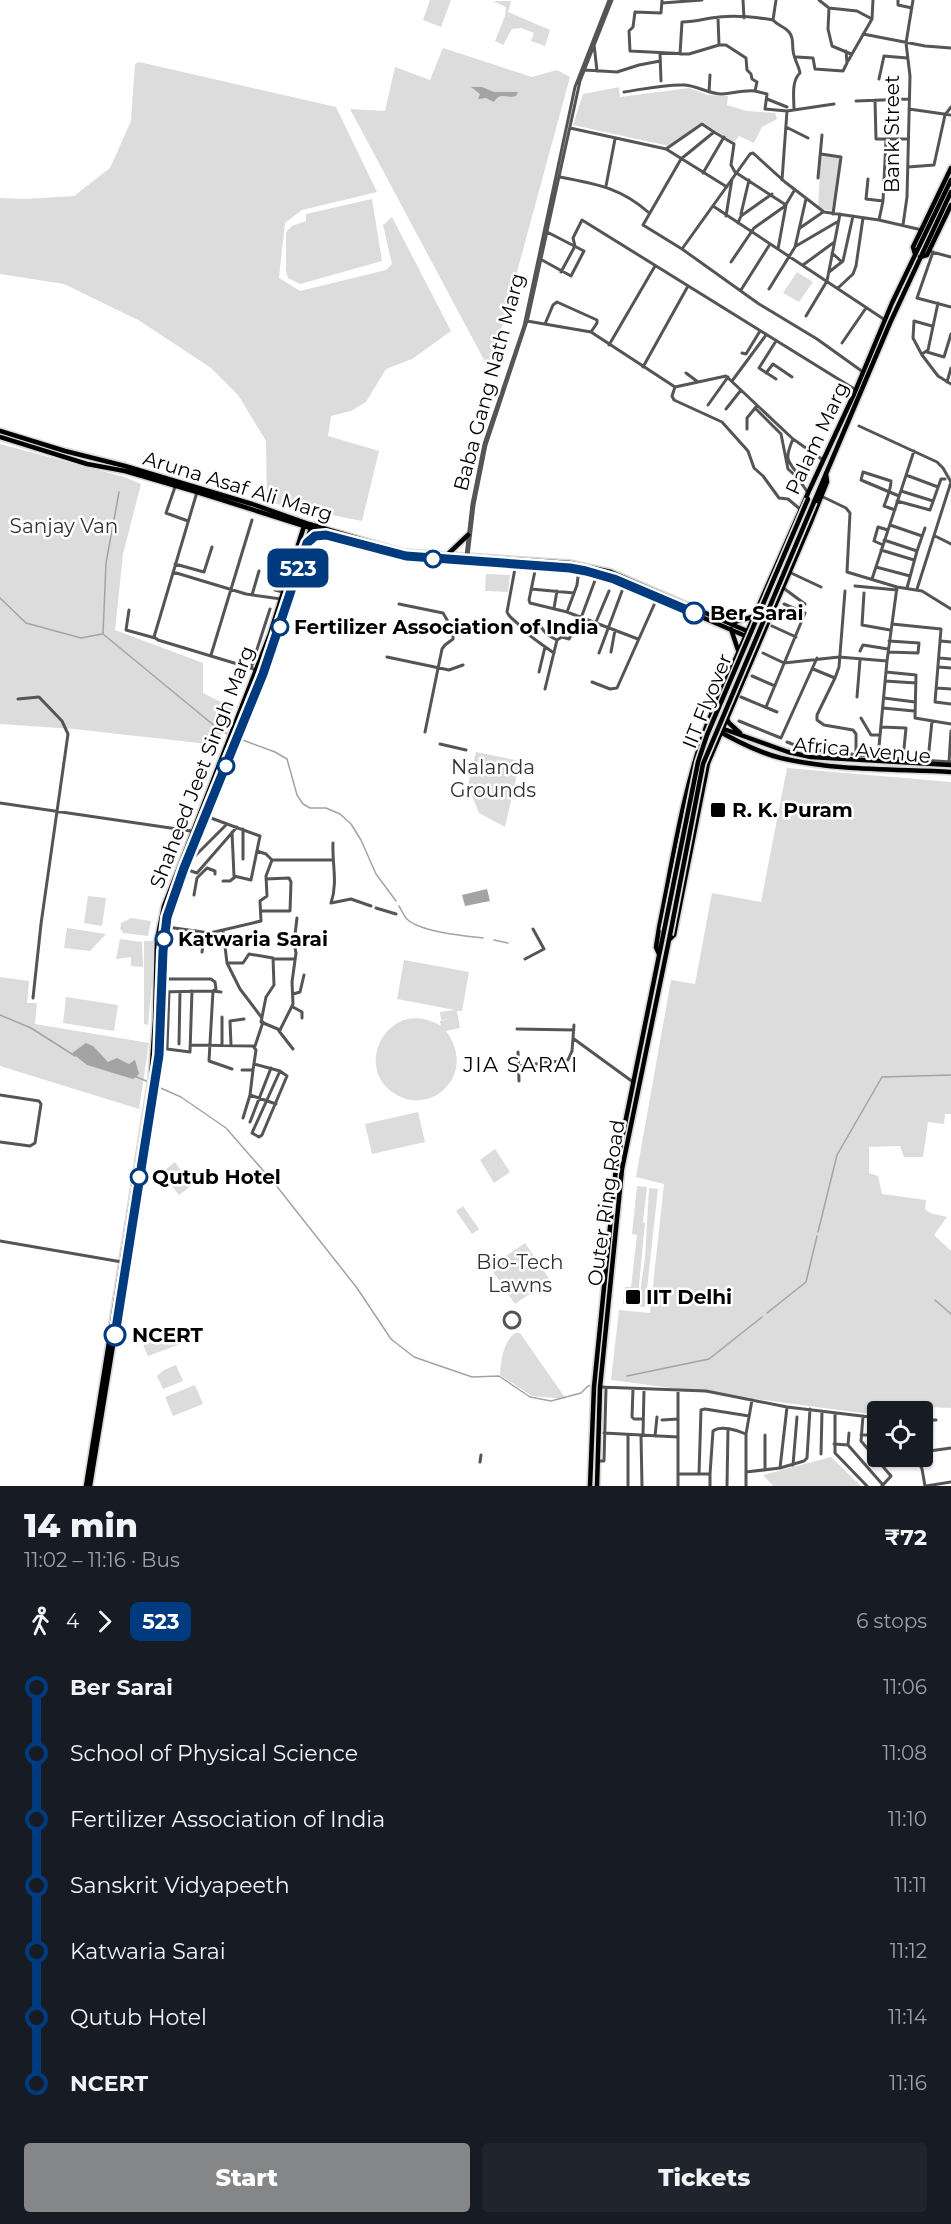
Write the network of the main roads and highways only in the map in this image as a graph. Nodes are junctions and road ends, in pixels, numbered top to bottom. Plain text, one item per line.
1 (951, 168) edge
2 (951, 180) edge
3 (951, 192) edge
4 (951, 205) edge
5 (925, 235) junction
6 (918, 256) junction
7 (0, 431) edge
8 (0, 437) edge
9 (820, 471) joint
10 (826, 472) junction
11 (808, 496) junction
12 (251, 507) junction
13 (304, 525) junction
14 (312, 527) junction
15 (326, 535) junction
16 (468, 535) road end
17 (307, 543) junction
18 (447, 555) junction
19 (467, 558) junction
20 (516, 561) junction
21 (658, 595) junction
22 (762, 597) junction
23 (776, 602) junction
24 (753, 617) junction
25 (728, 622) junction
26 (731, 629) junction
27 (746, 633) junction
28 (760, 640) junction
29 (738, 652) junction
30 (726, 717) junction
31 (707, 722) junction
32 (720, 732) junction
33 (743, 736) junction
34 (698, 748) junction
35 (711, 754) junction
36 (950, 763) edge
37 (951, 772) edge
38 (195, 833) junction
39 (163, 926) junction
40 (668, 942) junction
41 (659, 954) junction
42 (158, 992) junction
43 (88, 1486) edge
44 (589, 1486) edge
45 (598, 1486) edge

1 - 5 main road, Palam Marg
2 - 5 main road
3 - 5 main road
4 - 6 main road
5 - 6 main road
5 - 6 main road, Palam Marg
6 - 9 main road, Palam Marg
6 - 10 main road, Palam Marg
7 - 12 main road, Aruna Asaf Ali Marg
8 - 12 main road, Aruna Asaf Ali Marg
9 - 11 main road, IIT Flyover
10 - 23 main road, Palam Marg
10 - 40 main road, IIT Flyover, bridge
11 - 22 main road, Palam Marg
11 - 41 main road, IIT Flyover, bridge
12 - 13 main road, Aruna Asaf Ali Marg
13 - 14 main road, Aruna Asaf Ali Marg
13 - 38 main road, Shaheed Jeet Singh Marg
14 - 15 main road, Aruna Asaf Ali Marg
14 - 17 main road, Shaheed Jeet Singh Marg
14 - 18 main road, Aruna Asaf Ali Marg
15 - 17 main road
15 - 19 main road, Aruna Asaf Ali Marg
16 - 18 main road
17 - 38 main road, Shaheed Jeet Singh Marg
18 - 19 main road, Aruna Asaf Ali Marg
19 - 20 main road
20 - 21 main road
20 - 21 main road
21 - 25 main road
21 - 26 main road
22 - 23 main road
22 - 24 main road, Palam Marg
23 - 28 main road, Palam Marg
24 - 25 main road
24 - 27 main road, Palam Marg
25 - 27 main road
26 - 27 main road
26 - 29 main road
27 - 28 main road
27 - 29 main road, Palam Marg
28 - 30 main road, Palam Marg
29 - 31 main road, Palam Marg
30 - 32 main road, Palam Marg
30 - 33 main road
31 - 32 main road, Africa Avenue
31 - 34 main road, Palam Marg
32 - 33 main road, Africa Avenue
32 - 35 main road, Palam Marg
32 - 37 main road, Africa Avenue
33 - 36 main road, Africa Avenue
34 - 35 main road
34 - 41 main road, Palam Marg
35 - 40 main road, Palam Marg
38 - 39 main road, Shaheed Jeet Singh Marg
38 - 39 main road, Shaheed Jeet Singh Marg
39 - 42 main road, Shaheed Jeet Singh Marg
39 - 42 main road, Shaheed Jeet Singh Marg
40 - 45 main road, Outer Ring Road
41 - 44 main road, Outer Ring Road
42 - 43 main road, Shaheed Jeet Singh Marg

